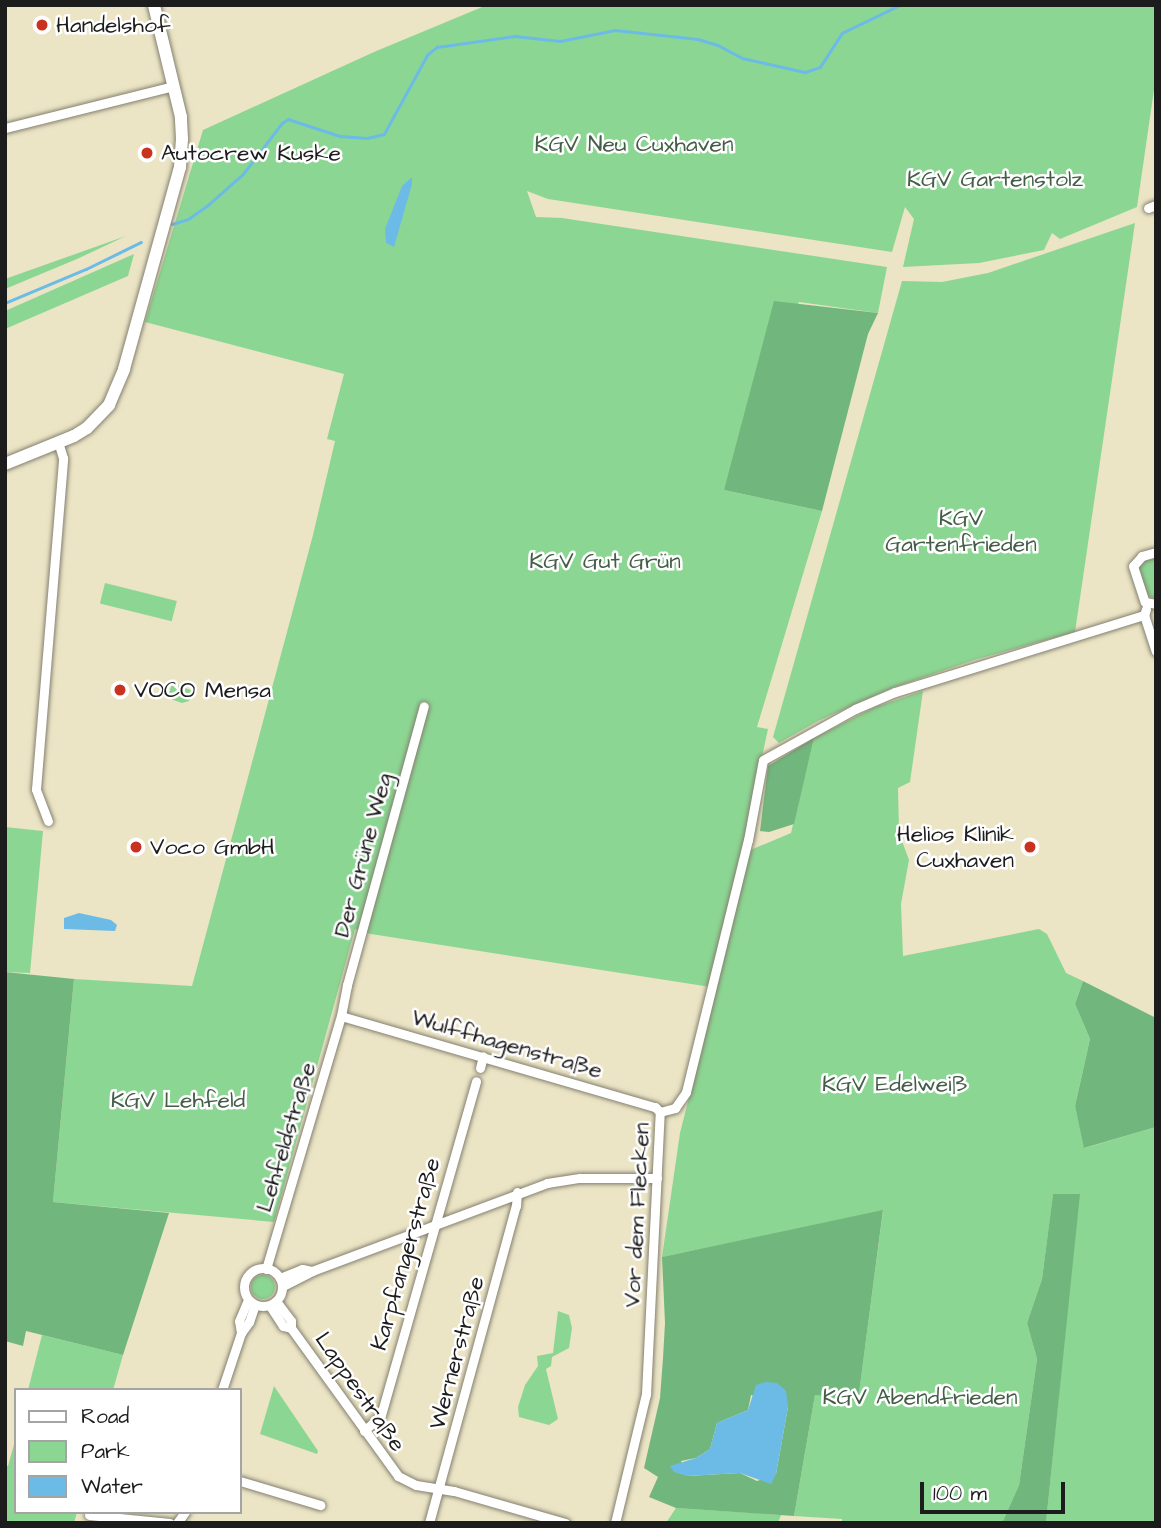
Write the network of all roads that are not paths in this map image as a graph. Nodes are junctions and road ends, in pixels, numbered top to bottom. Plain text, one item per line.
1 (159, 6) edge
2 (173, 86) junction
3 (5, 128) edge
4 (58, 442) junction
5 (5, 464) edge
6 (1156, 552) edge
7 (1152, 604) edge
8 (1144, 615) junction
9 (1156, 651) edge
10 (424, 706) dead end
11 (48, 821) dead end
12 (341, 1016) junction
13 (483, 1056) junction
14 (480, 1068) dead end
15 (476, 1081) dead end
16 (660, 1112) junction
17 (657, 1178) junction
18 (517, 1192) junction
19 (432, 1226) junction
20 (266, 1269) junction
21 (281, 1282) junction
22 (252, 1302) junction
23 (273, 1303) junction
24 (223, 1388) edge
25 (364, 1431) junction
26 (242, 1482) edge
27 (439, 1489) junction
28 (320, 1505) dead end
29 (89, 1515) dead end
30 (170, 1523) edge
31 (429, 1523) edge
32 (565, 1523) edge
33 (615, 1523) edge

1 - 2 street
2 - 3 street
2 - 4 street
4 - 5 street
4 - 11 street
6 - 7 street
7 - 8 street
8 - 9 street
8 - 16 street, Vor dem Flecken
10 - 12 street, Der Grüne Weg
12 - 13 street, Wulffhagenstraße
12 - 20 street, Lehfeldstraße
13 - 14 street
13 - 16 street, Wulffhagenstraße
15 - 19 street, Karpfangerstraße
16 - 17 street, Vor dem Flecken
17 - 18 street
17 - 33 street, Vor dem Flecken
18 - 19 street
18 - 27 street, Wernerstraße
19 - 21 street
19 - 25 street, Karpfangerstraße
20 - 21 street
20 - 22 street
21 - 23 street
22 - 23 street
22 - 24 street
23 - 25 street, Lappestraße
25 - 27 street, Lappestraße
26 - 28 street
27 - 31 street, Wernerstraße
27 - 32 street, Lappestraße
29 - 30 street

